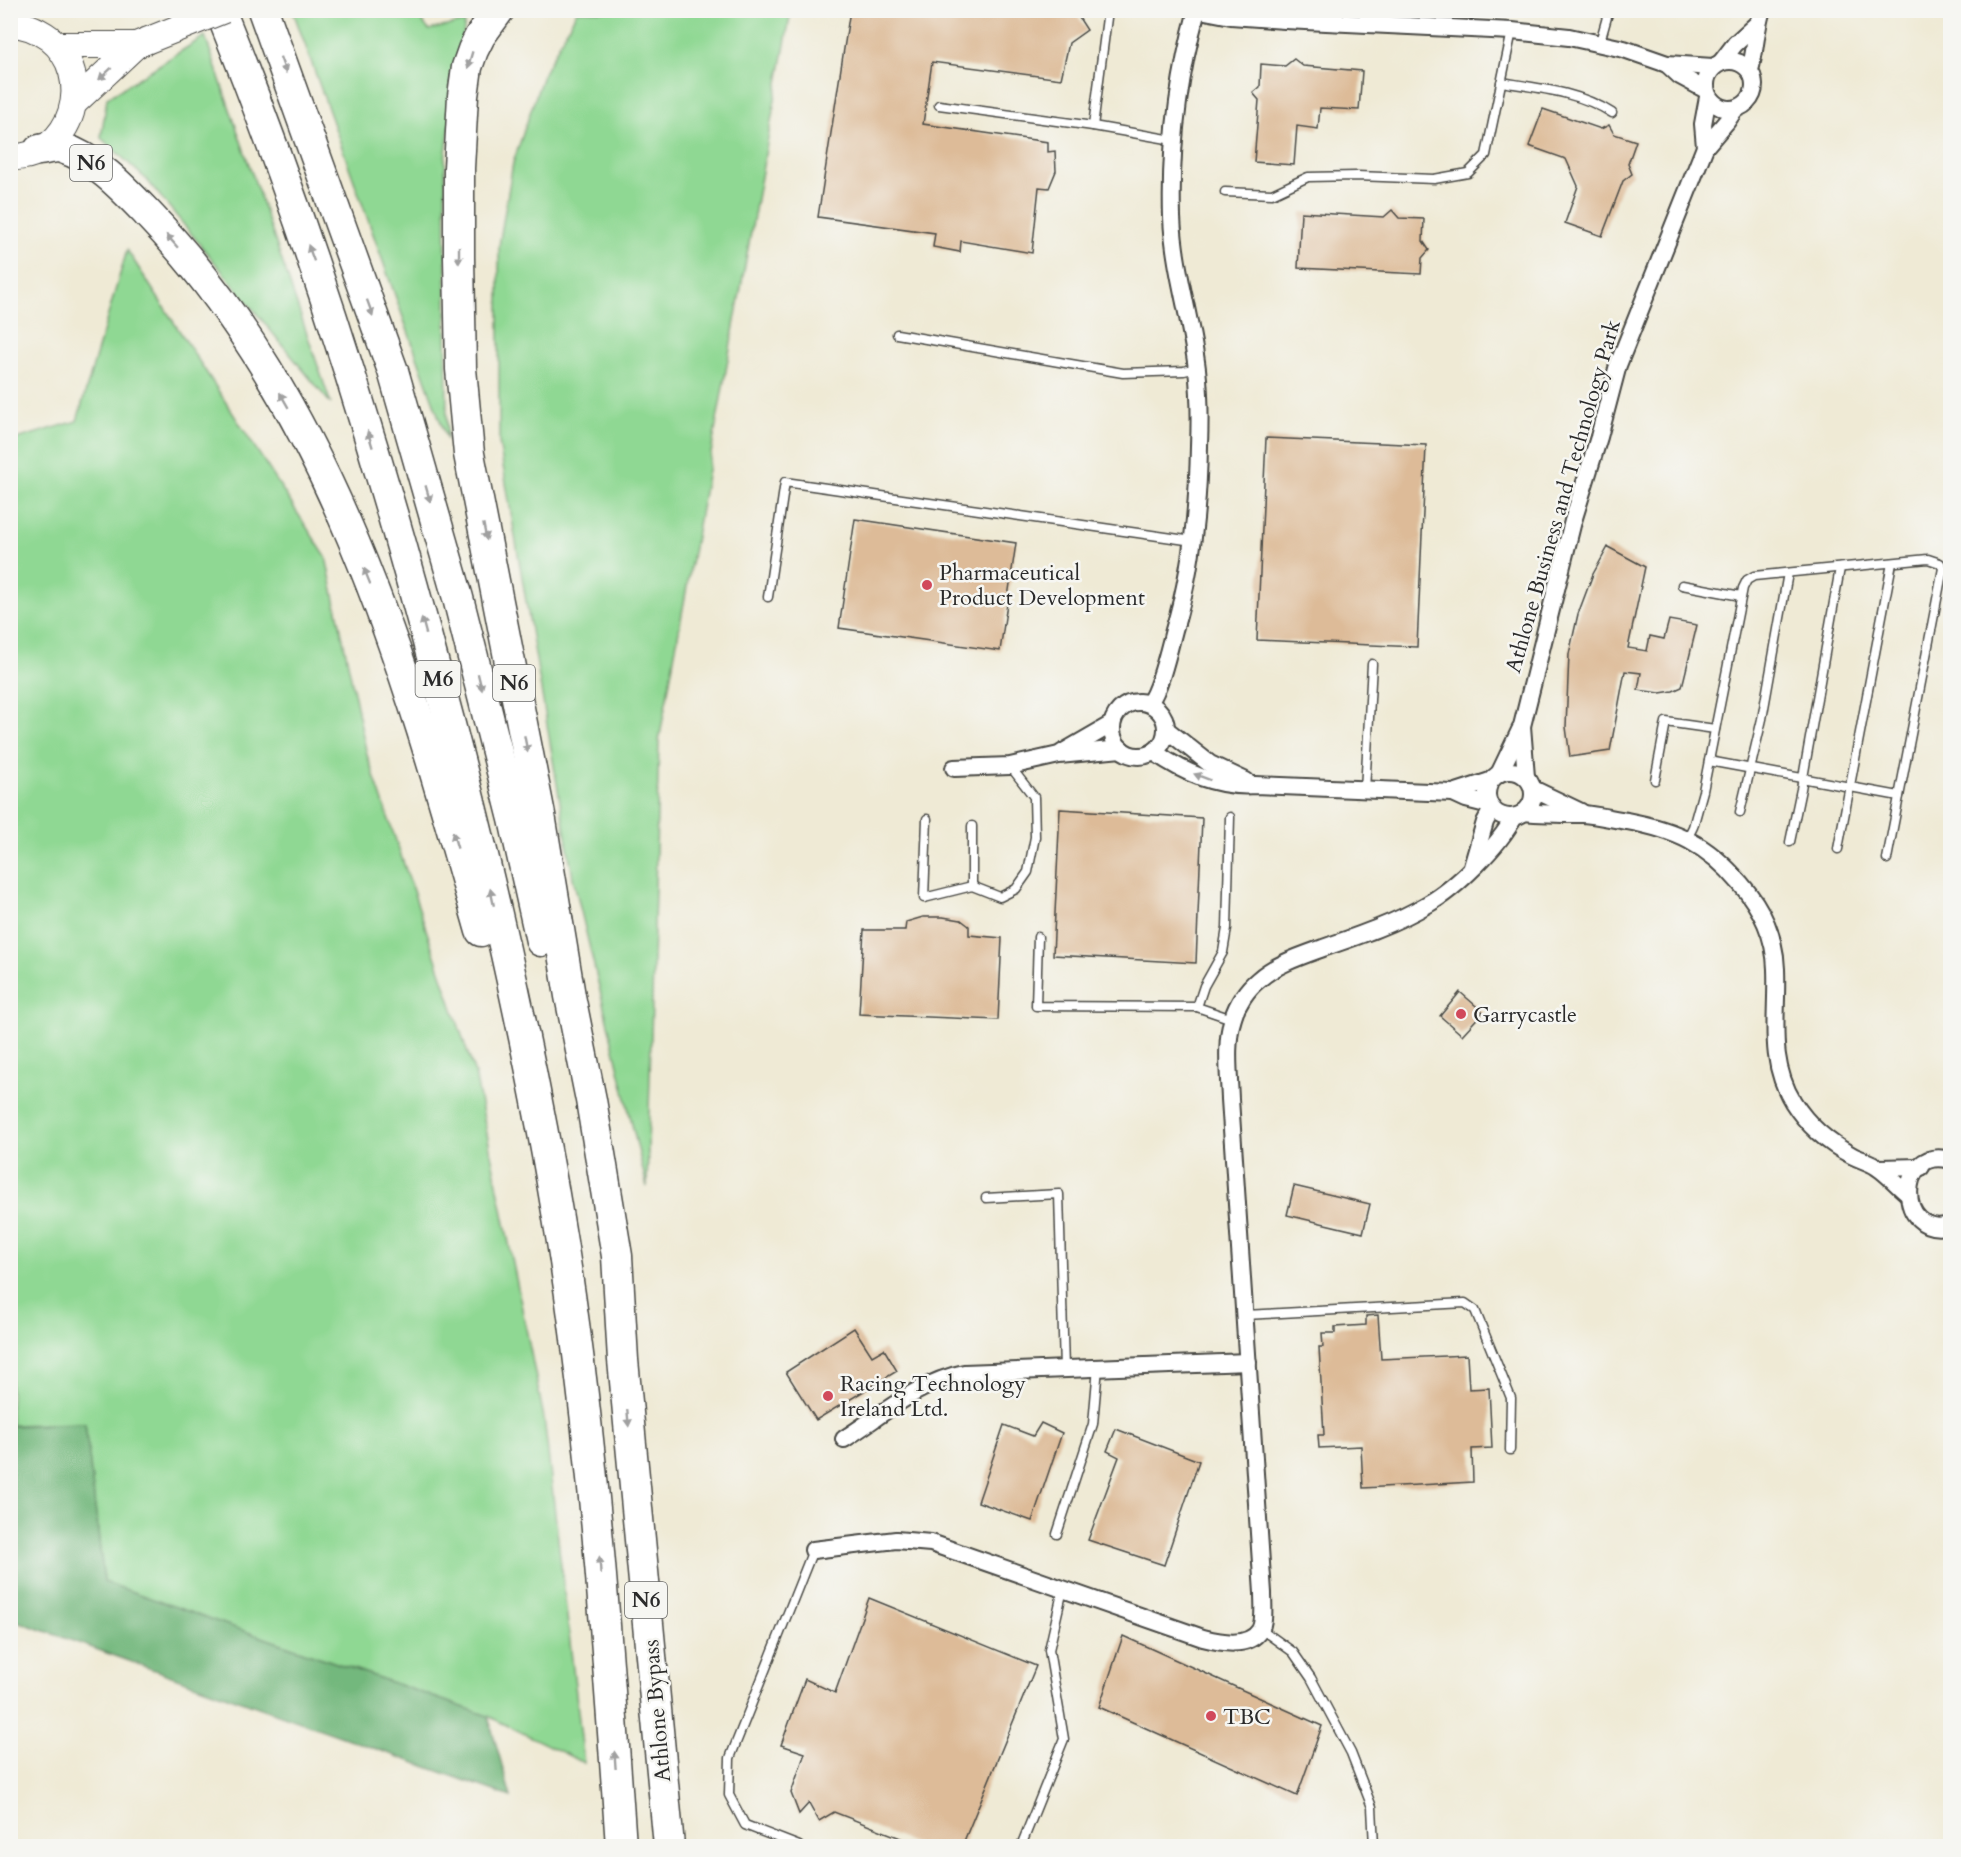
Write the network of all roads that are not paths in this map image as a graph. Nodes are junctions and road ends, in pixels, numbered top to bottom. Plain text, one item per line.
1 (222, 10) edge
2 (263, 10) edge
3 (499, 10) edge
4 (1108, 10) edge
5 (1199, 10) edge
6 (1609, 10) edge
7 (1760, 17) edge
8 (10, 24) edge
9 (1512, 31) junction
10 (1600, 42) junction
11 (141, 43) junction
12 (58, 45) junction
13 (1667, 64) junction
14 (1718, 64) junction
15 (1750, 70) junction
16 (1501, 82) junction
17 (1707, 93) junction
18 (74, 103) junction
19 (939, 105) dead end
20 (1735, 109) junction
21 (1612, 113) dead end
22 (1093, 126) junction
23 (1173, 140) junction
24 (1705, 147) junction
25 (39, 150) junction
26 (10, 157) edge
27 (1225, 192) dead end
28 (897, 334) dead end
29 (1197, 368) junction
30 (1193, 541) junction
31 (1892, 563) junction
32 (1840, 568) junction
33 (1788, 573) junction
34 (1682, 585) dead end
35 (1741, 596) junction
36 (768, 597) dead end
37 (1372, 664) dead end
38 (1149, 703) junction
39 (1112, 724) junction
40 (1522, 726) junction
41 (1715, 729) junction
42 (1167, 730) junction
43 (1121, 749) junction
44 (1154, 752) junction
45 (1059, 755) junction
46 (1709, 761) junction
47 (1010, 766) junction
48 (954, 768) dead end
49 (1750, 768) junction
50 (1495, 777) junction
51 (1803, 777) junction
52 (1655, 780) dead end
53 (1529, 783) junction
54 (1255, 785) junction
55 (1850, 786) junction
56 (1365, 790) junction
57 (1453, 793) junction
58 (1899, 796) junction
59 (1491, 807) junction
60 (1740, 812) dead end
61 (1585, 814) junction
62 (1519, 815) junction
63 (1230, 817) dead end
64 (927, 819) dead end
65 (972, 826) dead end
66 (1688, 838) junction
67 (1790, 842) dead end
68 (1838, 849) dead end
69 (1887, 859) dead end
70 (1472, 867) junction
71 (972, 886) junction
72 (1038, 937) dead end
73 (1197, 1007) junction
74 (1232, 1019) junction
75 (1950, 1160) edge
76 (1921, 1167) junction
77 (1879, 1168) junction
78 (1908, 1194) junction
79 (986, 1198) dead end
80 (1950, 1225) edge
81 (1245, 1315) junction
82 (623, 1360) junction
83 (1248, 1362) junction
84 (579, 1367) junction
85 (1098, 1367) junction
86 (1064, 1368) junction
87 (844, 1439) dead end
88 (1510, 1450) dead end
89 (1058, 1534) dead end
90 (813, 1550) joint
91 (1063, 1589) junction
92 (1261, 1629) junction
93 (620, 1832) edge
94 (669, 1843) edge
95 (799, 1846) edge
96 (1021, 1846) edge
97 (1374, 1846) edge

1 - 11 main road, bridge
84 -> 1 highway, M6
2 -> 82 highway, M6
3 -> 82 highway, N6
4 - 22 lane
5 - 9 street
5 - 23 street
6 - 10 lane
7 - 14 street, Athlone Business and Technology Park
7 - 15 street, Athlone Business and Technology Park
8 - 12 main road
9 - 10 street
9 - 16 lane
10 - 13 street
11 - 12 main road
11 -> 18 main road
12 - 18 main road
13 - 14 street
13 - 17 street
14 - 15 street
14 - 17 street, Athlone Business and Technology Park
15 - 20 street, Athlone Business and Technology Park
16 - 21 lane
16 - 27 lane
17 - 20 street
17 - 24 street, Athlone Business and Technology Park
18 - 25 main road
19 - 22 lane
20 - 24 street, Athlone Business and Technology Park
22 - 23 lane
23 - 29 street
24 - 40 street, Athlone Business and Technology Park
25 - 26 main road
84 -> 25 highway, N6
28 - 29 lane
29 - 30 street
30 - 36 lane
30 - 38 street
31 - 32 lane
31 - 55 lane
31 - 58 lane
32 - 33 lane
32 - 51 lane
33 - 35 lane
33 - 49 lane
34 - 35 lane
35 - 41 lane
37 - 56 lane
38 - 39 street
38 - 42 street
39 - 43 street
39 - 45 street
40 - 50 street, Athlone Business and Technology Park
40 - 53 street, Athlone Business and Technology Park
41 - 46 lane
41 - 52 lane
42 - 44 street
42 - 54 street
43 - 44 street
43 - 45 street
54 -> 44 street
45 - 47 street
46 - 49 lane
46 - 66 lane
47 - 48 street
47 - 71 lane
49 - 51 lane
49 - 60 lane
50 - 53 street
50 - 57 street
50 - 59 street, Athlone Business and Technology Park
51 - 55 lane
51 - 67 lane
53 - 61 street
53 - 62 street, Athlone Business and Technology Park
54 - 56 street
55 - 58 lane
55 - 68 lane
56 - 57 street
57 - 59 street
58 - 69 lane
59 - 62 street
59 - 70 street, Athlone Business and Technology Park
61 - 62 street
61 - 66 street
62 - 70 street, Athlone Business and Technology Park
63 - 73 lane
64 - 71 lane
65 - 71 lane
66 - 77 street
70 - 74 street, Athlone Business and Technology Park
72 - 73 lane
73 - 74 lane
74 - 81 street, Athlone Business and Technology Park
75 - 76 street
76 - 77 street
76 - 78 street
77 - 78 street
78 - 80 street
79 - 86 lane
81 - 83 street, Athlone Business and Technology Park
81 - 88 lane
82 -> 94 highway, Athlone Bypass / N6
83 - 85 street
83 - 92 street, Athlone Business and Technology Park
93 -> 84 highway, Athlone Bypass / N6
85 - 86 street
85 - 89 lane
86 - 87 street
90 - 91 street
90 - 95 lane
91 - 92 street
91 - 96 lane
92 - 97 lane

